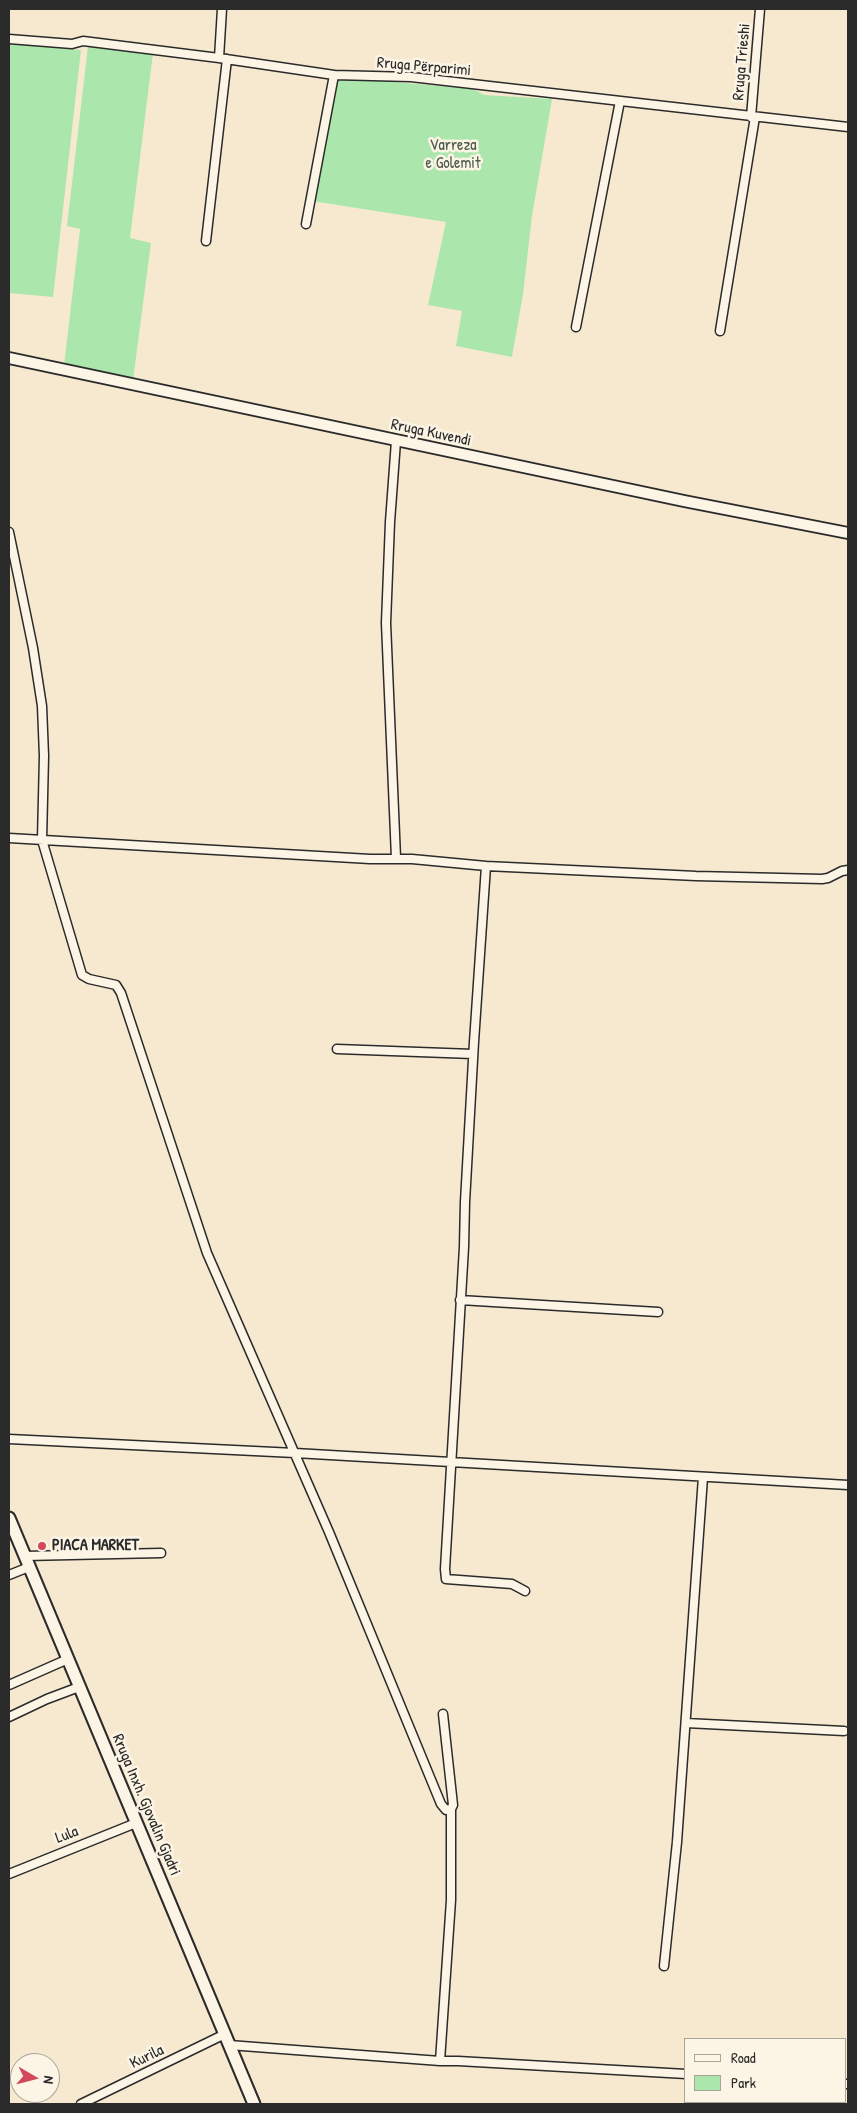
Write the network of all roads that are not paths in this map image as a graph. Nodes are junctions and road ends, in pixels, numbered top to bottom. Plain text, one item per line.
1 (222, 9) edge
2 (760, 9) edge
3 (9, 38) edge
4 (219, 58) junction
5 (227, 59) junction
6 (334, 75) junction
7 (620, 101) junction
8 (753, 117) junction
9 (848, 127) edge
10 (306, 224) dead end
11 (206, 241) dead end
12 (576, 327) dead end
13 (720, 331) dead end
14 (9, 358) edge
15 (396, 441) junction
16 (9, 532) edge
17 (848, 533) edge
18 (9, 838) edge
19 (42, 840) junction
20 (396, 858) junction
21 (486, 866) junction
22 (848, 870) edge
23 (338, 1049) dead end
24 (473, 1054) junction
25 (460, 1300) junction
26 (658, 1312) dead end
27 (9, 1439) edge
28 (295, 1453) junction
29 (450, 1462) junction
30 (703, 1477) junction
31 (848, 1485) edge
32 (9, 1518) edge
33 (161, 1553) dead end
34 (27, 1562) junction
35 (9, 1575) edge
36 (525, 1591) dead end
37 (68, 1659) junction
38 (9, 1685) edge
39 (79, 1687) junction
40 (443, 1714) dead end
41 (9, 1717) edge
42 (686, 1723) junction
43 (844, 1731) dead end
44 (451, 1809) junction
45 (136, 1823) junction
46 (9, 1874) edge
47 (664, 1966) dead end
48 (227, 2039) junction
49 (440, 2061) junction
50 (684, 2074) edge
51 (82, 2104) edge
52 (254, 2104) edge

1 - 4 street
2 - 8 street, Rruga Trieshi
3 - 4 street, Rruga Përparimi
4 - 5 street, Rruga Përparimi
5 - 6 street, Rruga Përparimi
5 - 11 street
6 - 7 street, Rruga Përparimi
6 - 10 street
7 - 8 street, Rruga Përparimi
7 - 12 street
8 - 9 street, Rruga Përparimi
8 - 13 street
14 - 15 street, Rruga Kuvendi
15 - 17 street, Rruga Kuvendi
15 - 20 street
16 - 19 street
18 - 19 street
19 - 20 street
19 - 28 street
20 - 21 street
21 - 22 street
21 - 24 street
23 - 24 street
24 - 25 street
25 - 26 street
25 - 29 street
27 - 28 street
28 - 29 street
28 - 44 street
29 - 30 street
29 - 36 street
30 - 31 street
30 - 42 street
32 - 34 main road, Rruga Inxh. Gjovalin Gjadri
33 - 34 street
34 - 35 street
34 - 37 main road, Rruga Inxh. Gjovalin Gjadri
37 - 38 street
37 - 39 main road, Rruga Inxh. Gjovalin Gjadri
39 - 41 street
39 - 45 main road, Rruga Inxh. Gjovalin Gjadri
40 - 44 street
42 - 43 street
42 - 47 street
44 - 49 street
45 - 46 street, Lula
45 - 48 main road, Rruga Inxh. Gjovalin Gjadri
48 - 49 street
48 - 51 street, Kurila
48 - 52 main road, Rruga Inxh. Gjovalin Gjadri
49 - 50 street

